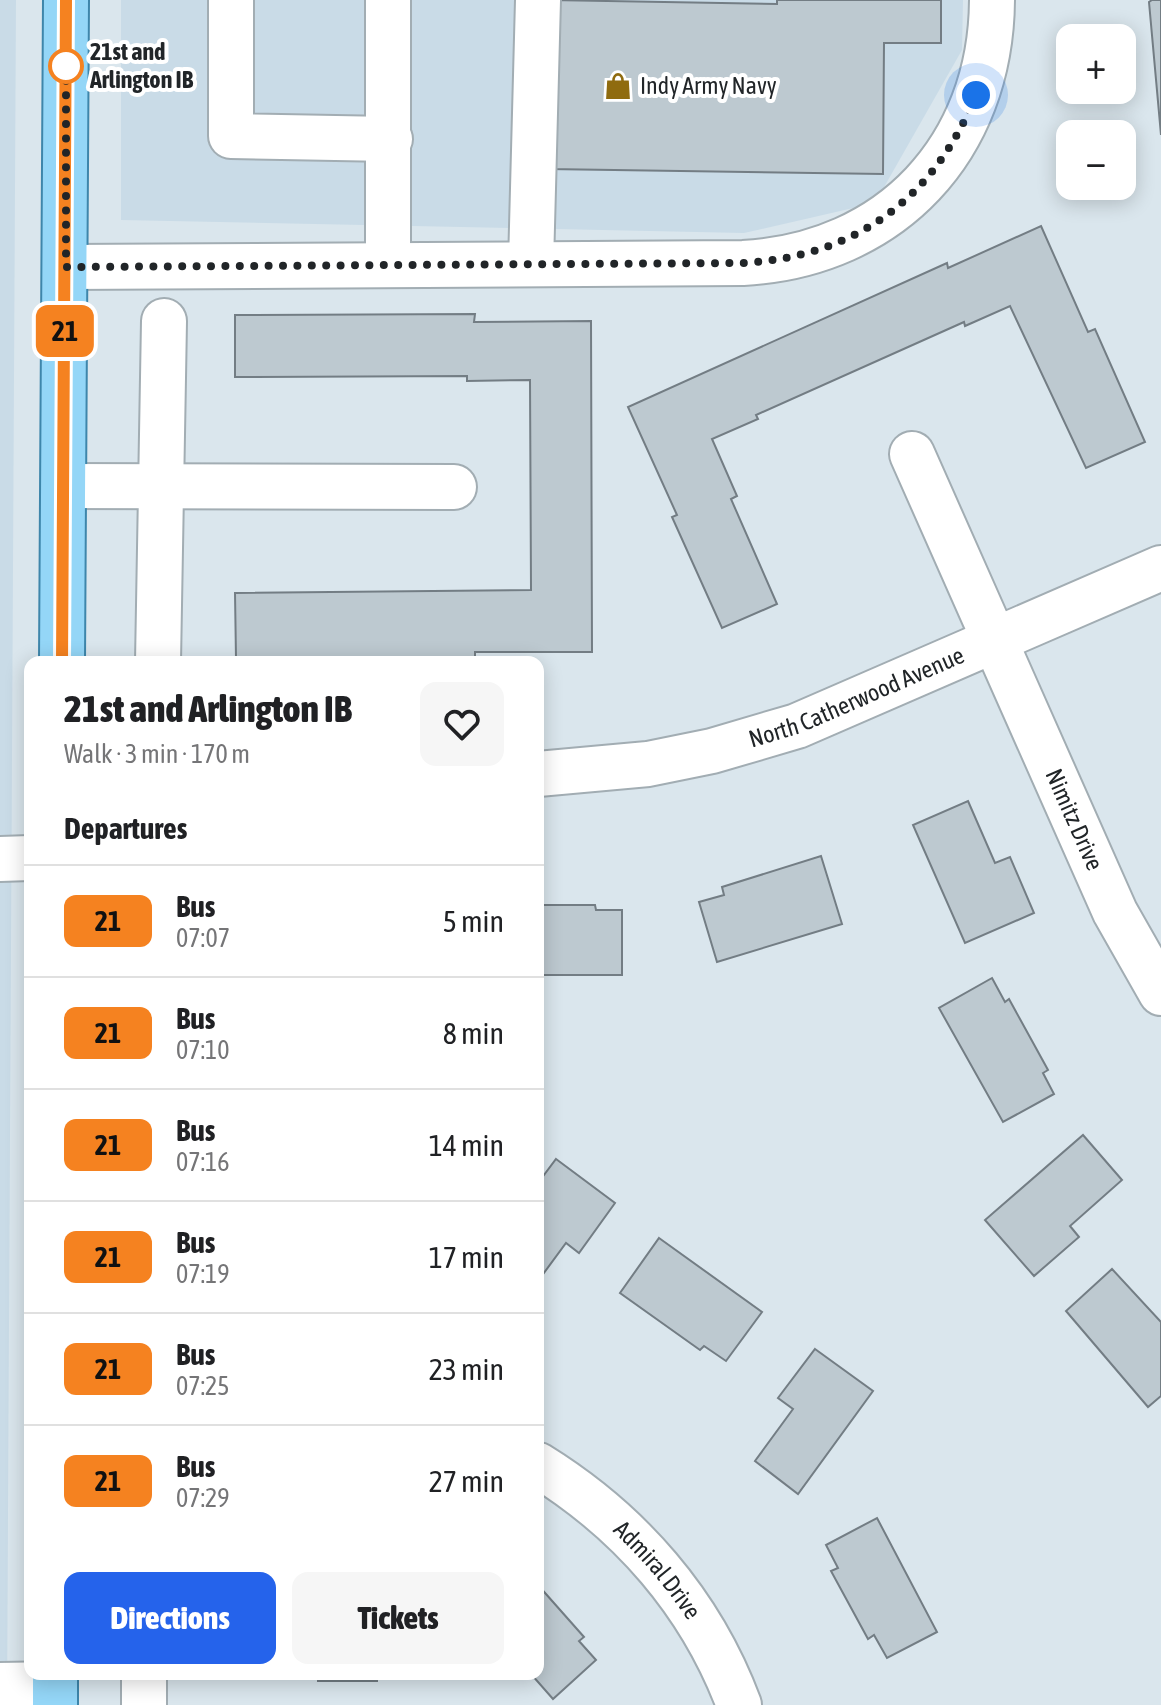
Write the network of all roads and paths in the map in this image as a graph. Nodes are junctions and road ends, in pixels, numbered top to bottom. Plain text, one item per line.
1 (66, 0) edge
2 (231, 0) edge
3 (388, 0) edge
4 (538, 0) edge
5 (992, 0) edge
6 (390, 139) junction
7 (531, 264) junction
8 (388, 265) junction
9 (66, 267) junction
10 (164, 321) dead end
11 (912, 454) dead end
12 (64, 486) junction
13 (161, 486) junction
14 (454, 487) dead end
15 (1161, 568) edge
16 (993, 642) junction
17 (62, 656) edge
18 (158, 656) edge
19 (544, 773) edge
20 (24, 858) edge
21 (0, 859) edge
22 (1161, 993) edge
23 (544, 1468) edge
24 (144, 1680) edge
25 (0, 1685) edge
26 (55, 1688) edge
27 (144, 1705) edge
28 (739, 1705) edge

1 - 9 main road
2 - 6 street
3 - 6 street
4 - 7 street
5 - 7 street
6 - 8 street
7 - 8 street
8 - 9 street
9 - 12 main road
10 - 13 street
11 - 16 street, Nimitz Drive
12 - 13 street
12 - 17 main road
13 - 14 street
13 - 18 street
15 - 16 street, North Catherwood Avenue
16 - 19 street, North Catherwood Avenue
16 - 22 street, Nimitz Drive
20 - 21 street
23 - 28 street, Admiral Drive
24 - 27 street
25 - 26 street

